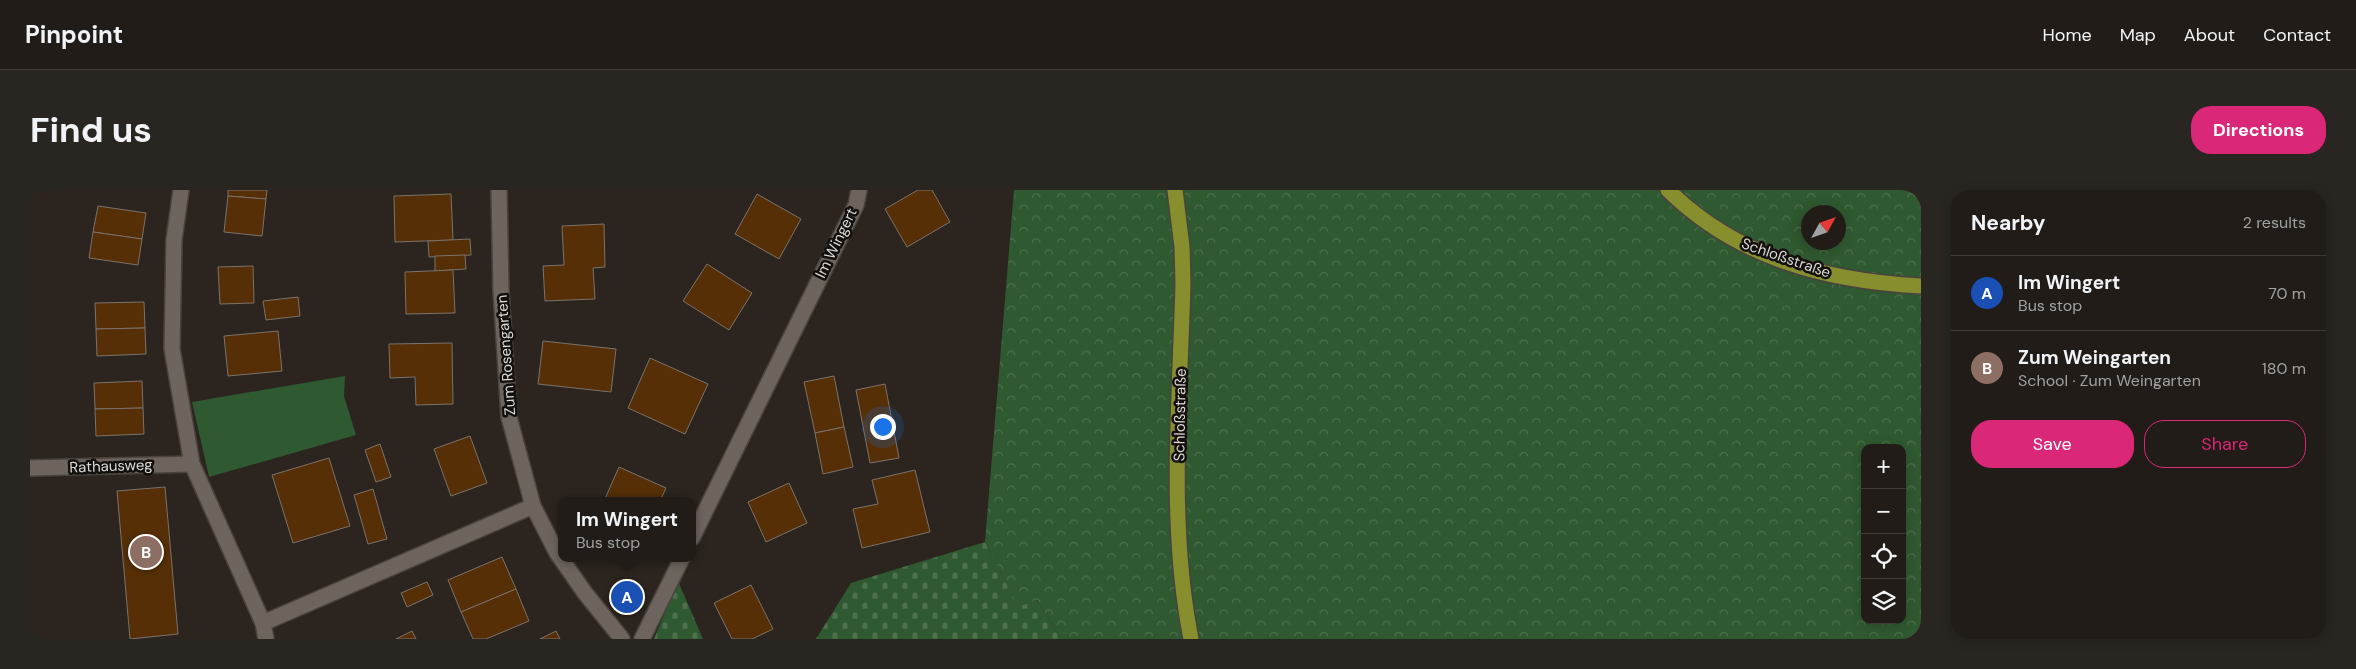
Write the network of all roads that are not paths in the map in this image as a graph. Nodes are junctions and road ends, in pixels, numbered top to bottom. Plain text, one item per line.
1 (181, 190) edge
2 (499, 190) edge
3 (859, 190) edge
4 (1175, 190) edge
5 (1668, 190) edge
6 (1921, 286) edge
7 (192, 464) junction
8 (30, 468) edge
9 (533, 506) junction
10 (696, 530) edge
11 (558, 554) edge
12 (563, 562) edge
13 (680, 562) edge
14 (263, 623) junction
15 (266, 639) edge
16 (622, 639) edge
17 (642, 639) edge
18 (1191, 639) edge

1 - 7 street
2 - 9 street, Zum Rosengarten
3 - 10 street, Im Wingert
4 - 18 main road, Schloßstraße
5 - 6 main road, Schloßstraße
7 - 8 street, Rathausweg
7 - 14 street
9 - 11 street, Zum Rosengarten
9 - 14 street
12 - 16 street, Zum Rosengarten
13 - 17 street
14 - 15 street

